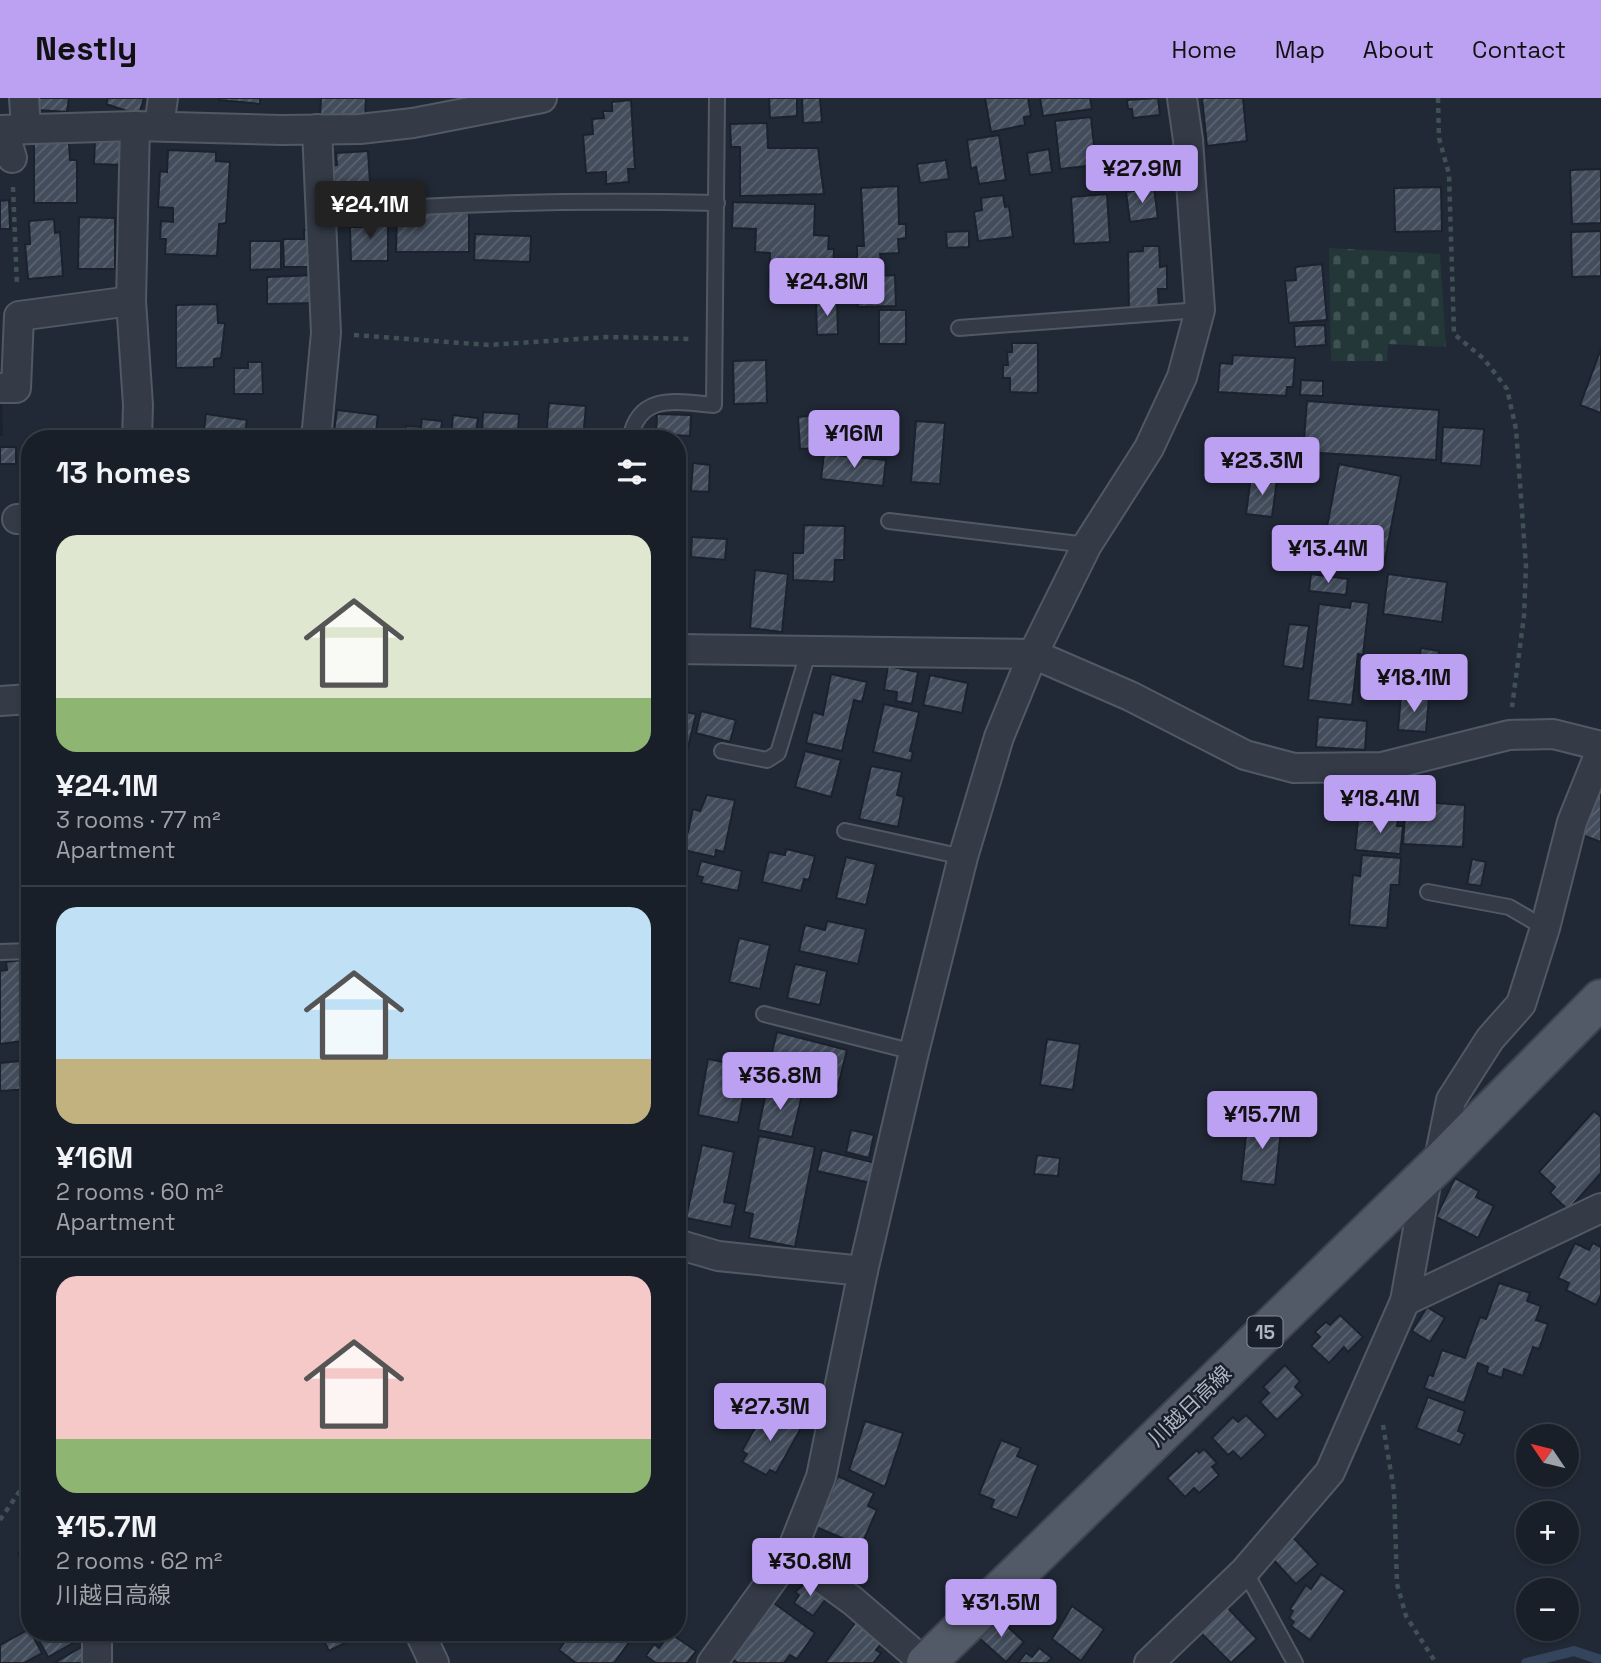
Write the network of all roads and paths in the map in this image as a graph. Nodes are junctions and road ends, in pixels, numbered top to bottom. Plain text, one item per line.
1 (24, 98) edge
2 (163, 98) edge
3 (541, 98) edge
4 (717, 98) edge
5 (1182, 98) edge
6 (1438, 98) edge
7 (496, 102) edge
8 (147, 126) junction
9 (10, 130) edge
10 (317, 130) junction
11 (12, 158) joint
12 (717, 203) junction
13 (321, 214) junction
14 (131, 301) junction
15 (1200, 310) junction
16 (19, 316) junction
17 (959, 328) dead end
18 (326, 333) junction
19 (716, 340) junction
20 (0, 388) edge
21 (137, 430) edge
22 (317, 430) edge
23 (632, 430) edge
24 (889, 522) dead end
25 (1087, 545) junction
26 (686, 649) edge
27 (809, 650) junction
28 (1033, 654) junction
29 (21, 700) edge
30 (0, 701) edge
31 (1509, 735) junction
32 (1601, 748) edge
33 (722, 751) dead end
34 (845, 831) dead end
35 (963, 858) junction
36 (1428, 892) dead end
37 (1545, 928) junction
38 (21, 951) edge
39 (0, 952) edge
40 (1601, 999) edge
41 (764, 1014) dead end
42 (914, 1052) junction
43 (1433, 1168) junction
44 (1601, 1208) edge
45 (686, 1247) edge
46 (863, 1270) junction
47 (1405, 1301) junction
48 (1383, 1423) dead end
49 (21, 1489) edge
50 (0, 1520) edge
51 (790, 1555) junction
52 (1245, 1571) junction
53 (97, 1641) edge
54 (424, 1641) edge
55 (97, 1663) edge
56 (434, 1663) edge
57 (712, 1663) edge
58 (926, 1663) edge
59 (1149, 1663) edge
60 (1295, 1663) edge
61 (1437, 1663) edge

1 - 9 street
2 - 8 street
3 - 7 street
4 - 12 lane
5 - 15 street
6 - 31 path
7 - 10 street
8 - 9 street
8 - 10 street
8 - 14 street
9 - 11 street
10 - 13 street
11 - 16 path
12 - 13 lane
12 - 19 lane
13 - 18 street
14 - 16 street
14 - 21 street
15 - 17 lane
15 - 25 street
16 - 20 street
18 - 19 path
18 - 22 street
19 - 23 lane
24 - 25 lane
25 - 28 street
26 - 27 street
27 - 28 street
27 - 33 lane
28 - 31 street
28 - 35 street
29 - 30 street
31 - 32 street
32 - 37 street
34 - 35 lane
35 - 42 street
36 - 37 lane
37 - 43 street
38 - 39 lane
40 - 43 main road, 川越日高線 / 15
41 - 42 lane
42 - 46 street
43 - 47 street
43 - 58 main road, 川越日高線 / 15
44 - 47 street
45 - 46 street
46 - 51 street
47 - 52 street
48 - 61 path
49 - 50 path
51 - 57 street
51 - 58 street
52 - 59 street
52 - 60 lane
53 - 55 street
54 - 56 street

